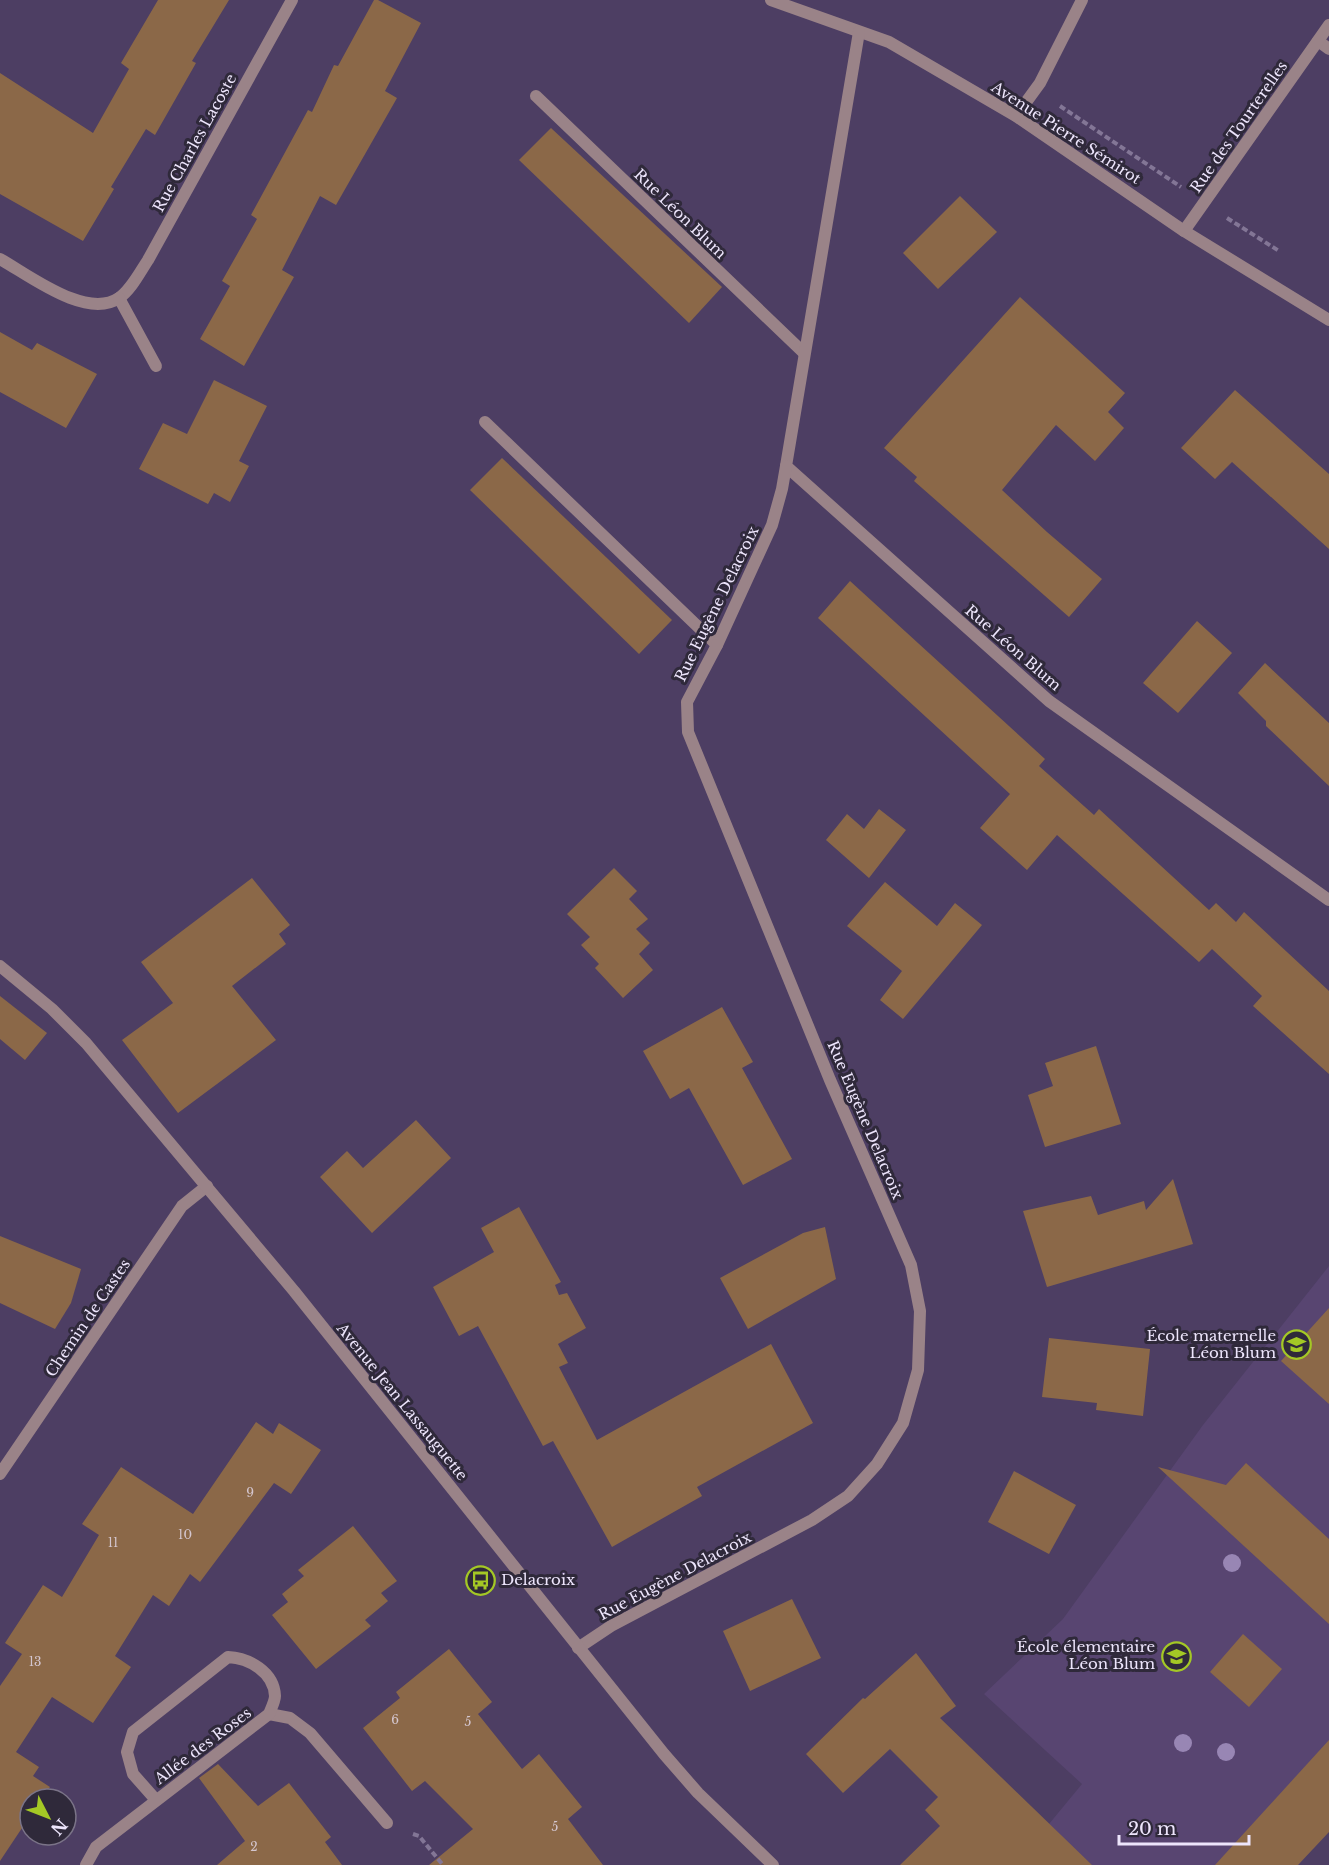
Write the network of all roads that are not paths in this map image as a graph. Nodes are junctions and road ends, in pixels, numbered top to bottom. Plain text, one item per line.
1 (292, 0) edge
2 (771, 0) edge
3 (1082, 0) edge
4 (1329, 25) edge
5 (859, 32) junction
6 (1318, 41) junction
7 (1329, 50) edge
8 (536, 96) dead end
9 (1016, 116) junction
10 (1184, 231) junction
11 (0, 259) edge
12 (119, 298) junction
13 (1329, 320) edge
14 (804, 353) junction
15 (156, 366) dead end
16 (485, 422) dead end
17 (786, 466) junction
18 (717, 645) junction
19 (1329, 900) edge
20 (0, 966) edge
21 (207, 1186) junction
22 (0, 1474) edge
23 (579, 1648) junction
24 (269, 1714) junction
25 (156, 1800) junction
26 (387, 1823) road end
27 (86, 1865) edge
28 (773, 1865) edge

1 - 12 street, Rue Charles Lacoste
2 - 5 street, Avenue Pierre Sémirot
3 - 9 street
4 - 6 street, Rue des Tourterelles
5 - 9 street, Avenue Pierre Sémirot
5 - 14 street
6 - 7 street
6 - 10 street, Rue des Tourterelles
8 - 14 street, Rue Léon Blum
9 - 10 street, Avenue Pierre Sémirot
10 - 13 street, Avenue Pierre Sémirot
11 - 12 street
12 - 15 street
14 - 17 street
16 - 18 street
17 - 18 street, Rue Eugène Delacroix
17 - 19 street, Rue Léon Blum
18 - 23 street, Rue Eugène Delacroix
20 - 21 street, Avenue Jean Lassauguette
21 - 22 street, Chemin de Castes
21 - 23 street, Avenue Jean Lassauguette
23 - 28 street, Avenue Jean Lassauguette
24 - 25 street, Allée des Roses
24 - 25 street, Allée des Roses
24 - 26 street
25 - 27 street, Allée des Roses

